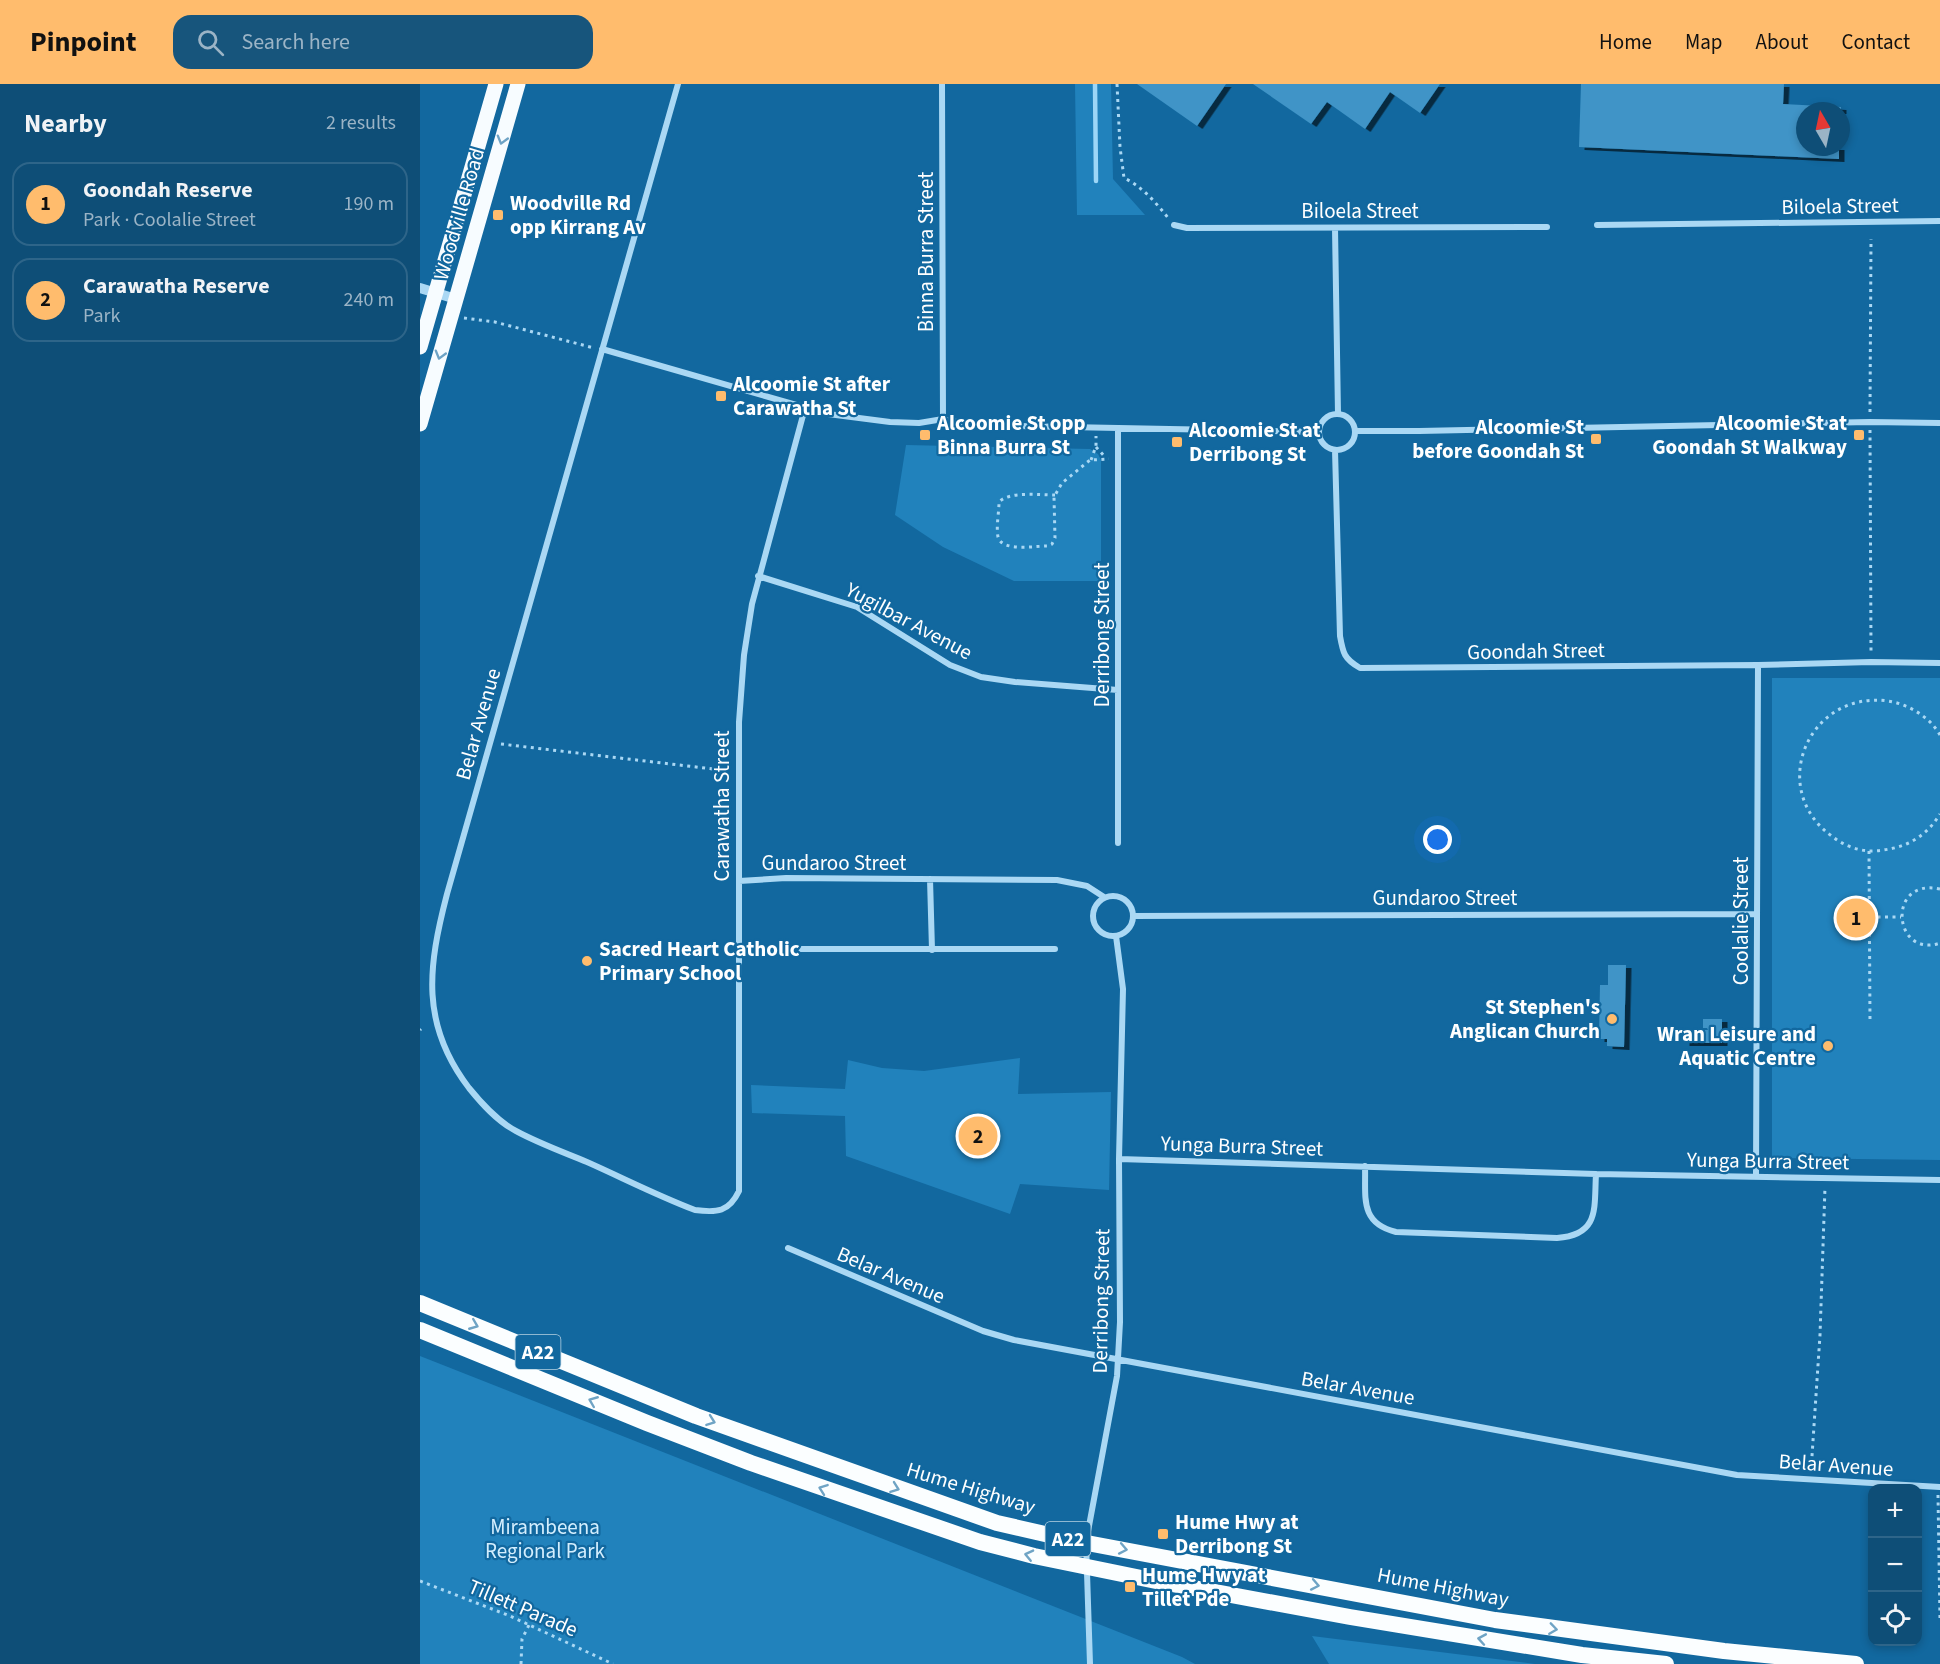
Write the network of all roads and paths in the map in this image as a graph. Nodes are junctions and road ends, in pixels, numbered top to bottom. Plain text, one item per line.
1 (496, 84) edge
2 (518, 84) edge
3 (678, 84) edge
4 (942, 84) edge
5 (1117, 84) edge
6 (1940, 221) edge
7 (1174, 225) joint
8 (1597, 225) dead end
9 (1547, 227) dead end
10 (1335, 228) junction
11 (1870, 239) dead end
12 (428, 291) edge
13 (456, 299) junction
14 (464, 318) dead end
15 (420, 347) edge
16 (602, 350) junction
17 (805, 408) junction
18 (1338, 414) junction
19 (943, 419) junction
20 (1870, 422) junction
21 (1940, 423) edge
22 (420, 424) edge
23 (1096, 428) junction
24 (1118, 428) junction
25 (1355, 431) junction
26 (1319, 432) junction
27 (1096, 447) junction
28 (1335, 450) junction
29 (1091, 460) junction
30 (1055, 495) junction
31 (758, 576) junction
32 (1871, 662) junction
33 (1940, 663) edge
34 (1758, 665) junction
35 (1118, 690) junction
36 (1940, 735) edge
37 (490, 742) junction
38 (739, 772) junction
39 (1940, 814) edge
40 (1118, 843) dead end
41 (1869, 851) junction
42 (930, 879) junction
43 (739, 881) junction
44 (1940, 889) edge
45 (1104, 897) junction
46 (1757, 914) junction
47 (1133, 916) junction
48 (1901, 916) junction
49 (1869, 917) junction
50 (1116, 936) junction
51 (1938, 944) edge
52 (801, 949) dead end
53 (1055, 949) dead end
54 (932, 950) junction
55 (1870, 1022) dead end
56 (1119, 1159) junction
57 (1365, 1166) junction
58 (1596, 1174) junction
59 (1756, 1176) junction
60 (1825, 1179) junction
61 (1940, 1180) edge
62 (727, 1208) joint
63 (788, 1248) dead end
64 (420, 1303) edge
65 (420, 1330) edge
66 (1118, 1360) junction
67 (1810, 1480) junction
68 (1939, 1487) edge
69 (1086, 1542) junction
70 (1086, 1566) junction
71 (420, 1581) edge
72 (1940, 1619) edge
73 (529, 1625) junction
74 (1833, 1663) edge
75 (521, 1664) edge
76 (613, 1664) edge
77 (1090, 1664) edge
78 (1666, 1664) edge
79 (1856, 1664) edge

1 - 12 main road, Woodville Road
2 -> 13 main road, Woodville Road
3 - 16 street, Belar Avenue
4 - 19 street, Binna Burra Street
5 - 7 path
6 - 8 street, Biloela Street
7 - 10 street, Biloela Street
9 - 10 street, Biloela Street
10 - 18 street
11 - 20 path
12 - 13 street
12 - 15 main road, Woodville Road
13 -> 22 main road, Woodville Road
14 - 16 path
16 - 17 street
16 - 37 street, Belar Avenue
17 - 19 street
17 - 31 street, Carawatha Street
18 - 25 street
18 - 26 street
19 - 23 street
20 - 21 street
20 - 25 street
20 - 32 path
23 - 24 street
23 - 27 path
24 - 26 street
24 - 35 street, Derribong Street
25 - 28 street
26 - 28 street
27 - 29 path
27 - 29 path
28 - 34 street, Goondah Street
29 - 30 path
30 - 30 path
31 - 35 street, Yugilbar Avenue
31 - 38 street, Carawatha Street
32 - 33 street, Goondah Street
32 - 34 street, Goondah Street
34 - 46 street, Coolalie Street
35 - 40 street, Derribong Street
36 - 41 path
37 - 38 path
37 - 62 street, Belar Avenue
38 - 43 street, Carawatha Street
39 - 41 path
41 - 49 path
42 - 43 street, Gundaroo Street
42 - 45 street, Gundaroo Street
42 - 54 street, Gundaroo Street
43 - 62 street, Carawatha Street
44 - 48 path
45 - 47 street
45 - 50 street
46 - 47 street, Gundaroo Street
46 - 59 street, Coolalie Street
47 - 50 street
48 - 49 path
48 - 51 path
49 - 55 path
50 - 56 street, Derribong Street
52 - 54 street
53 - 54 street
56 - 57 street, Yunga Burra Street
56 - 66 street, Derribong Street
57 - 58 street, Yunga Burra Street
57 - 58 street
58 - 59 street, Yunga Burra Street
59 - 60 street, Yunga Burra Street
60 - 61 street, Yunga Burra Street
60 - 67 path
63 - 66 street, Belar Avenue
64 -> 69 highway, Hume Highway / A22
70 -> 65 highway, Hume Highway / A22
66 - 67 street, Belar Avenue
66 - 69 street, Derribong Street
67 - 68 street, Belar Avenue
68 - 72 path
69 - 70 street, Derribong Street
69 -> 74 highway, Hume Highway / A22
70 - 77 street, Derribong Street
78 -> 70 highway, Hume Highway / A22
71 - 73 path, Tillett Parade
73 - 75 path
73 - 76 path, Tillett Parade
74 - 79 highway, Hume Highway / A22

